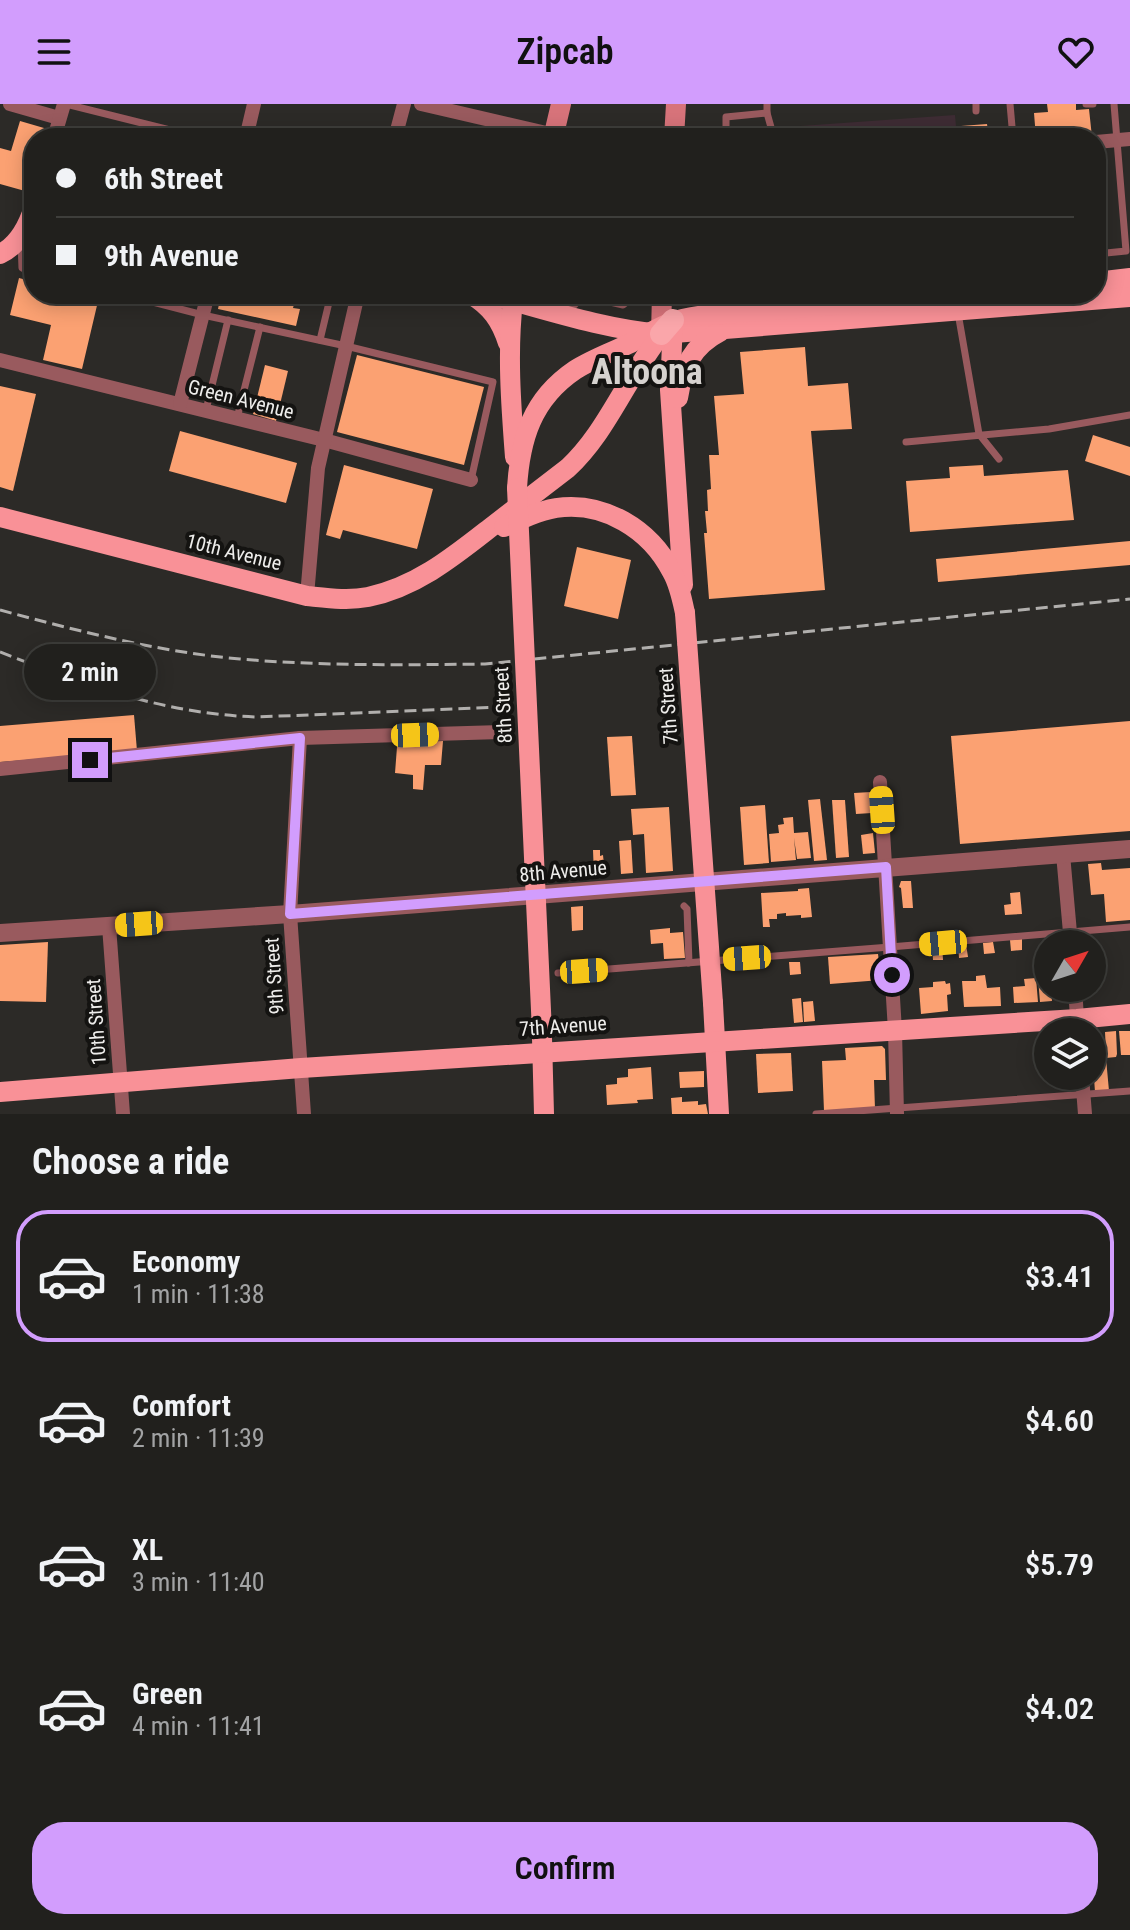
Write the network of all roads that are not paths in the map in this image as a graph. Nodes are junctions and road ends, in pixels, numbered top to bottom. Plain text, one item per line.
1 (10, 104) edge
2 (254, 104) edge
3 (404, 104) edge
4 (421, 104) edge
5 (561, 104) edge
6 (676, 104) edge
7 (688, 104) edge
8 (756, 104) edge
9 (1010, 104) edge
10 (1086, 104) edge
11 (1093, 104) edge
12 (1114, 104) edge
13 (767, 108) edge
14 (63, 109) edge
15 (154, 128) edge
16 (248, 128) edge
17 (398, 128) edge
18 (521, 128) edge
19 (559, 128) edge
20 (675, 128) edge
21 (687, 128) edge
22 (726, 128) edge
23 (772, 128) edge
24 (1012, 128) edge
25 (1124, 140) edge
26 (24, 230) edge
27 (21, 237) junction
28 (1106, 253) edge
29 (0, 254) edge
30 (24, 268) edge
31 (1130, 278) edge
32 (1106, 281) edge
33 (1106, 297) edge
34 (1130, 297) edge
35 (161, 304) edge
36 (206, 304) edge
37 (329, 304) edge
38 (356, 304) edge
39 (486, 304) edge
40 (513, 304) edge
41 (535, 304) edge
42 (572, 304) edge
43 (662, 304) edge
44 (672, 304) edge
45 (808, 304) edge
46 (917, 304) edge
47 (963, 304) edge
48 (564, 314) junction
49 (203, 315) junction
50 (228, 320) junction
51 (260, 327) junction
52 (663, 329) junction
53 (723, 330) junction
54 (320, 340) junction
55 (346, 346) junction
56 (510, 353) junction
57 (0, 360) edge
58 (180, 404) junction
59 (206, 410) junction
60 (1130, 415) edge
61 (237, 418) junction
62 (979, 434) junction
63 (324, 440) junction
64 (906, 442) dead end
65 (674, 450) junction
66 (999, 459) dead end
67 (471, 480) joint
68 (517, 488) junction
69 (0, 517) edge
70 (452, 558) junction
71 (307, 596) junction
72 (685, 613) junction
73 (501, 732) dead end
74 (300, 738) junction
75 (0, 769) edge
76 (880, 782) dead end
77 (1130, 849) edge
78 (1063, 854) junction
79 (886, 867) junction
80 (684, 906) dead end
81 (290, 914) junction
82 (109, 926) junction
83 (1130, 927) edge
84 (1069, 930) edge
85 (1106, 931) edge
86 (0, 933) edge
87 (1034, 940) edge
88 (890, 947) junction
89 (689, 963) junction
90 (558, 973) dead end
91 (1130, 1014) edge
92 (1106, 1020) edge
93 (1034, 1027) edge
94 (895, 1031) junction
95 (715, 1041) junction
96 (542, 1042) junction
97 (301, 1068) junction
98 (121, 1081) junction
99 (1083, 1090) edge
100 (1130, 1091) edge
101 (0, 1092) edge
102 (1084, 1095) junction
103 (897, 1111) edge
104 (123, 1114) edge
105 (304, 1114) edge
106 (544, 1114) edge
107 (719, 1114) edge
108 (816, 1114) edge
109 (1085, 1114) edge

1 - 14 street
2 - 16 street
3 - 17 street
4 - 18 street
5 - 19 main road
6 - 20 main road
7 - 21 main road
8 - 13 lane
9 - 24 lane
10 - 11 lane
12 - 25 lane
13 - 22 lane
13 - 23 lane
14 - 15 lane
25 - 28 lane
26 - 27 main road
27 - 29 main road
27 - 30 lane
31 - 32 main road
33 - 34 main road
35 - 49 lane
36 - 49 street
37 - 54 lane
38 - 55 street
39 - 56 main road
40 - 56 main road, 8th Street
41 - 48 main road
42 - 48 lane
43 - 52 main road, 7th Street
44 - 52 main road, 7th Street
45 - 52 main road
46 - 53 main road
47 - 62 lane
48 - 52 main road
49 - 50 lane
49 - 58 street
50 - 51 lane
50 - 59 lane
51 - 54 lane
51 - 61 lane
52 - 53 main road
52 - 65 main road, 7th Street
52 - 68 main road
52 - 70 main road
53 - 65 main road
54 - 55 lane
55 - 63 street
55 - 67 lane
56 - 68 main road, 8th Street
57 - 58 street, Green Avenue
58 - 59 street, Green Avenue
59 - 61 street, Green Avenue
60 - 62 lane
61 - 63 street, Green Avenue
62 - 64 lane
62 - 66 lane
63 - 67 street, Green Avenue
63 - 71 street
65 - 72 main road, 7th Street
68 - 96 main road, 8th Street, bridge
69 - 71 main road, 10th Avenue
70 - 71 main road, 10th Avenue
70 - 72 main road
72 - 95 main road, 7th Street, bridge
73 - 74 street
74 - 75 street
74 - 81 street, 9th Street
76 - 79 street
77 - 78 street, 8th Avenue
78 - 79 street, 8th Avenue
78 - 84 street
79 - 81 street, 8th Avenue
79 - 88 street
80 - 89 lane
81 - 82 street, 8th Avenue
81 - 97 street, 9th Street
82 - 86 street, 8th Avenue
82 - 98 street, 10th Street
83 - 85 lane
87 - 88 lane
88 - 89 lane
88 - 94 street
89 - 90 lane
91 - 92 main road, 7th Avenue
93 - 94 main road, 7th Avenue
94 - 95 main road, 7th Avenue
94 - 103 street
95 - 96 main road, 7th Avenue
95 - 107 main road, 7th Street
96 - 97 main road, 7th Avenue
96 - 106 main road, 8th Street
97 - 98 main road, 7th Avenue
97 - 105 street, 9th Street
98 - 101 main road, 7th Avenue
98 - 104 street, 10th Street
99 - 102 street
100 - 102 lane
102 - 103 lane
102 - 109 street
103 - 108 lane

